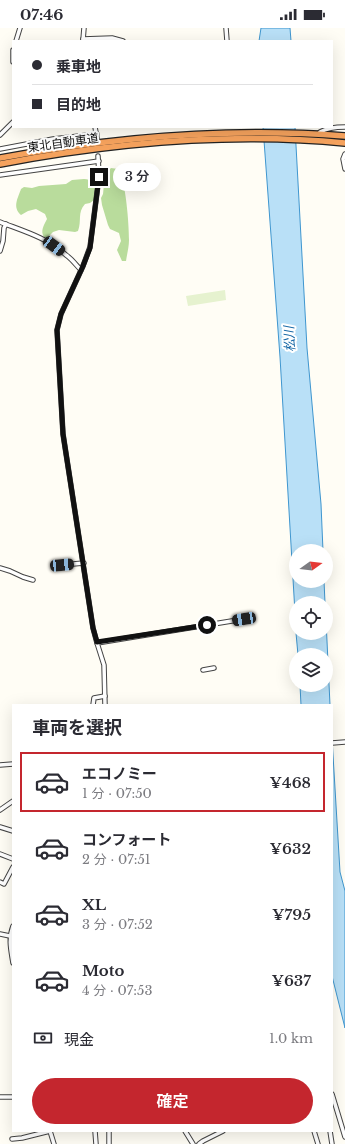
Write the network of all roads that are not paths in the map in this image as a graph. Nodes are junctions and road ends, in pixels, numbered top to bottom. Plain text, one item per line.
1 (20, 28) edge
2 (84, 28) edge
3 (226, 28) edge
4 (16, 40) edge
5 (83, 40) edge
6 (119, 40) edge
7 (227, 40) edge
8 (12, 123) edge
9 (345, 127) edge
10 (95, 128) edge
11 (320, 132) dead end
12 (0, 135) edge
13 (345, 136) edge
14 (338, 139) junction
15 (345, 143) edge
16 (0, 149) edge
17 (345, 154) edge
18 (98, 156) tunnel mouth
19 (0, 158) edge
20 (99, 161) junction
21 (0, 164) edge
22 (345, 169) edge
23 (0, 175) edge
24 (0, 222) edge
25 (6, 224) junction
26 (0, 251) edge
27 (81, 270) junction
28 (84, 563) junction
29 (62, 565) dead end
30 (0, 568) edge
31 (33, 580) dead end
32 (244, 619) dead end
33 (97, 642) junction
34 (214, 668) dead end
35 (203, 670) dead end
36 (105, 696) junction
37 (93, 704) edge
38 (105, 704) edge
39 (345, 742) edge
40 (333, 743) edge
41 (12, 764) edge
42 (0, 765) edge
43 (12, 802) edge
44 (0, 810) edge
45 (0, 827) edge
46 (12, 832) edge
47 (0, 854) edge
48 (12, 859) edge
49 (12, 869) edge
50 (0, 882) edge
51 (12, 929) edge
52 (0, 934) edge
53 (10, 936) junction
54 (12, 958) edge
55 (0, 1097) edge
56 (12, 1097) edge
57 (333, 1097) edge
58 (46, 1132) edge
59 (50, 1132) edge
60 (95, 1132) edge
61 (109, 1132) edge
62 (186, 1132) edge
63 (222, 1132) edge
64 (314, 1132) edge
65 (330, 1132) edge
66 (345, 1137) edge
67 (12, 1139) dead end
68 (54, 1144) edge
69 (96, 1144) edge
70 (109, 1144) edge
71 (193, 1144) edge
72 (199, 1144) edge
73 (318, 1144) edge
74 (332, 1144) edge

1 - 4 street
2 - 5 street
3 - 7 street
5 - 6 street
8 - 12 street
9 - 11 street
10 - 16 street
13 - 14 highway, 東北自動車道
14 - 15 highway, 東北自動車道
14 - 19 highway, 東北自動車道
14 - 21 highway, 東北自動車道
17 - 22 street
18 - 20 street
20 - 23 street
20 - 27 street
24 - 25 street
25 - 26 street
25 - 27 street
27 - 28 street
28 - 29 street
28 - 33 street
30 - 31 street
32 - 33 street
33 - 36 street
34 - 35 street
36 - 37 street
36 - 38 street
39 - 40 street
41 - 42 street
43 - 44 street
45 - 46 street
47 - 48 street
49 - 50 street
51 - 53 street
52 - 53 street
53 - 54 street
55 - 56 street
57 - 66 street
58 - 67 street
59 - 68 street
60 - 69 street
61 - 70 street
62 - 71 street
63 - 72 street
64 - 73 street
65 - 74 street

